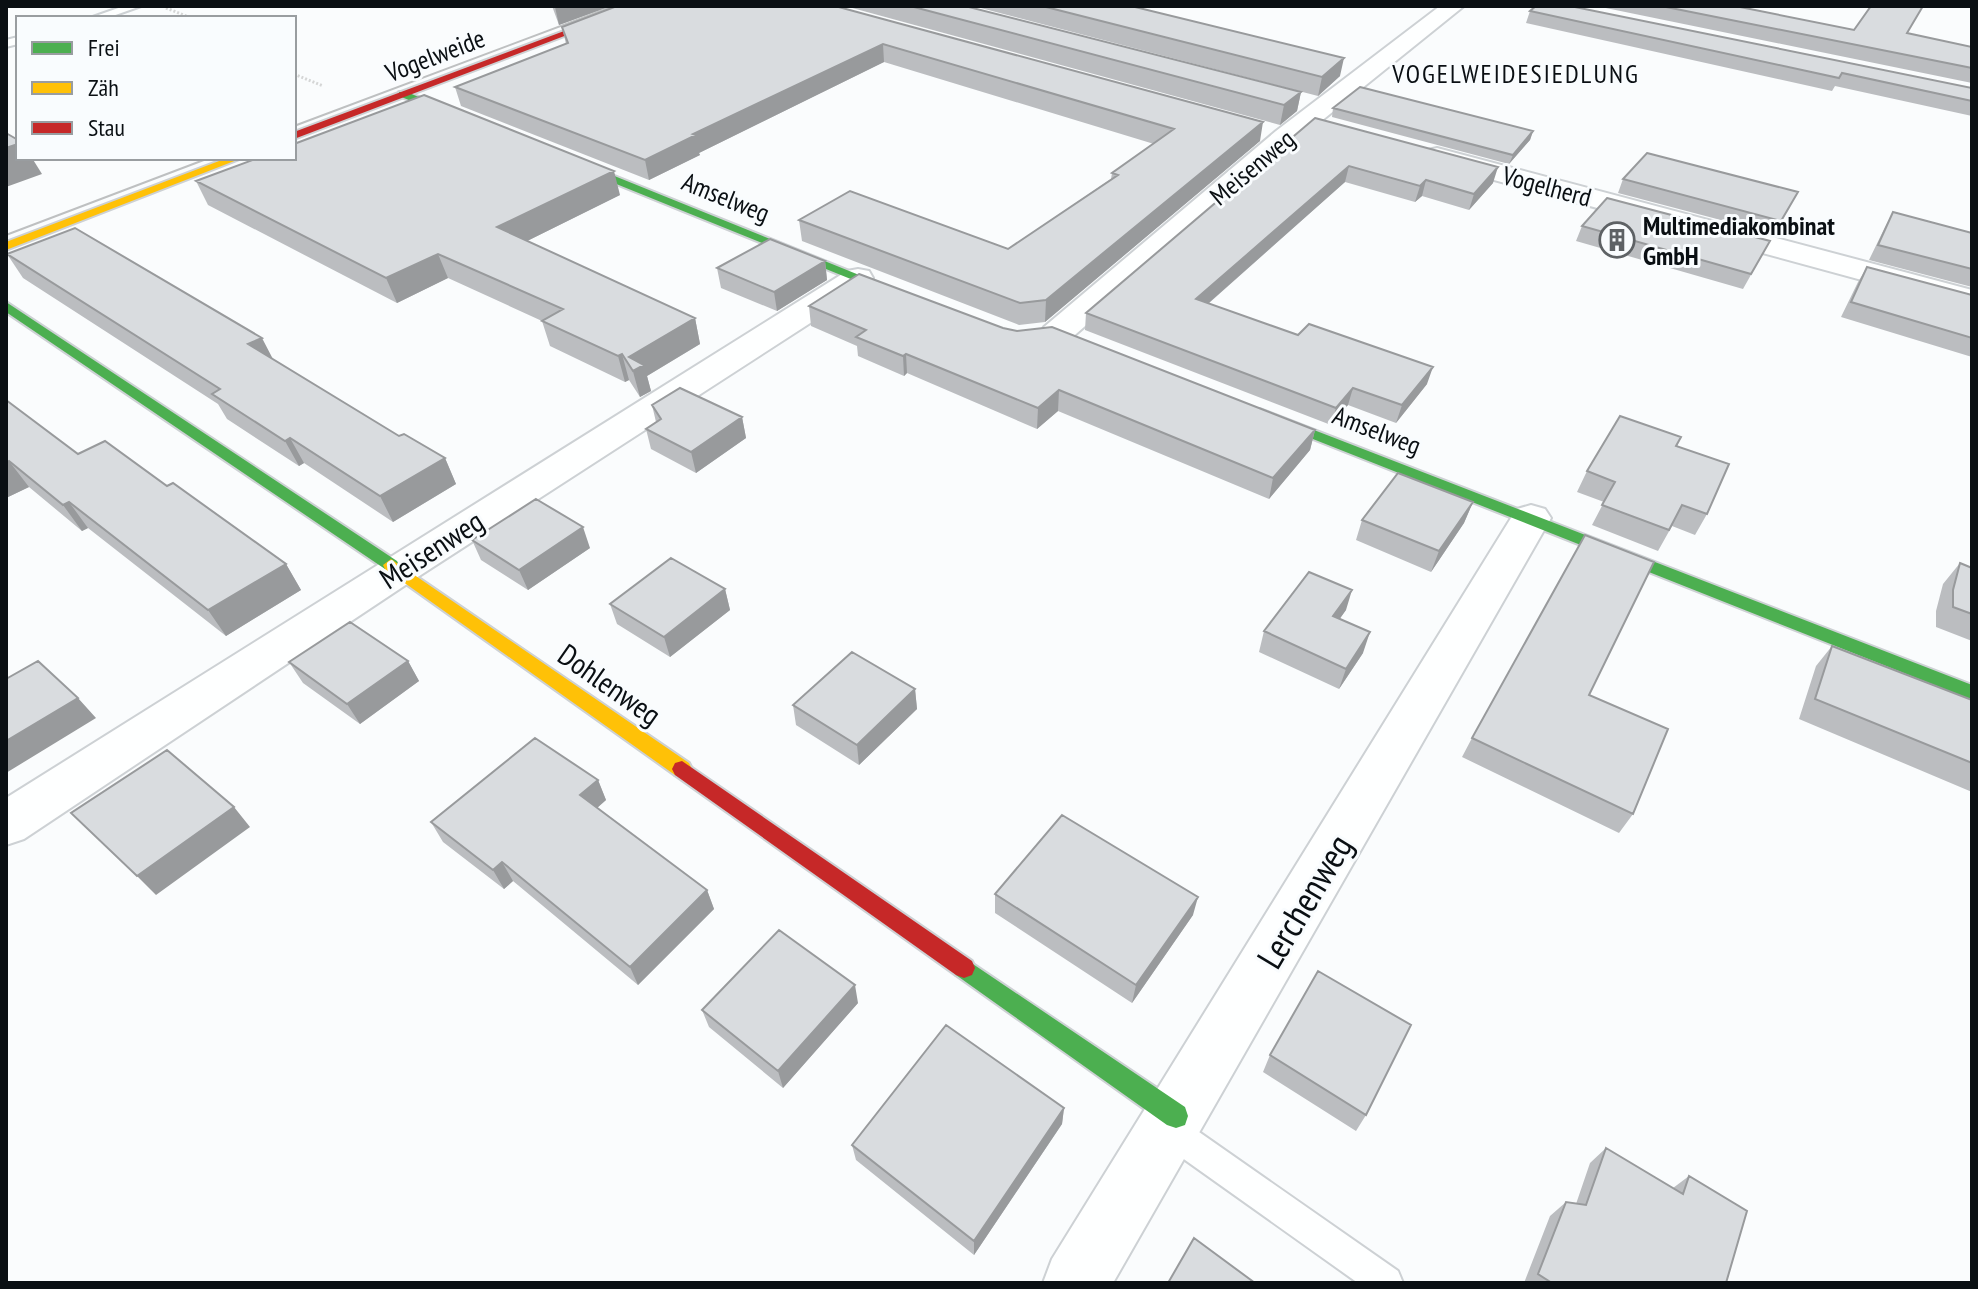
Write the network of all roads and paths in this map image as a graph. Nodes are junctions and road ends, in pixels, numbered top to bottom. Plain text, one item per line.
1 (136, 6) edge
2 (161, 6) edge
3 (639, 6) edge
4 (1453, 6) edge
5 (102, 16) edge
6 (186, 16) edge
7 (403, 94) junction
8 (1310, 119) junction
9 (483, 126) edge
10 (1254, 129) edge
11 (296, 135) edge
12 (540, 150) edge
13 (1413, 150) edge
14 (232, 160) edge
15 (6, 246) edge
16 (858, 278) junction
17 (1972, 300) edge
18 (6, 306) edge
19 (930, 306) edge
20 (1056, 336) edge
21 (1249, 409) edge
22 (1531, 518) junction
23 (398, 570) junction
24 (1972, 693) edge
25 (6, 824) edge
26 (1172, 1123) junction
27 (1076, 1283) edge
28 (1386, 1283) edge

1 - 5 lane
2 - 6 path
3 - 7 street, Vogelweide
4 - 8 street, Meisenweg
7 - 9 street
7 - 11 street, Vogelweide
8 - 10 street
8 - 20 street, Meisenweg
12 - 16 street, Amselweg
13 - 17 street, Vogelherd
14 - 15 street
16 - 19 street, Amselweg
16 - 23 street, Meisenweg
18 - 23 street, Dohlenweg
21 - 22 street, Amselweg
22 - 24 street, Amselweg
22 - 26 street, Lerchenweg
23 - 25 street, Meisenweg
23 - 26 street, Dohlenweg
26 - 27 street, Lerchenweg
26 - 28 lane

